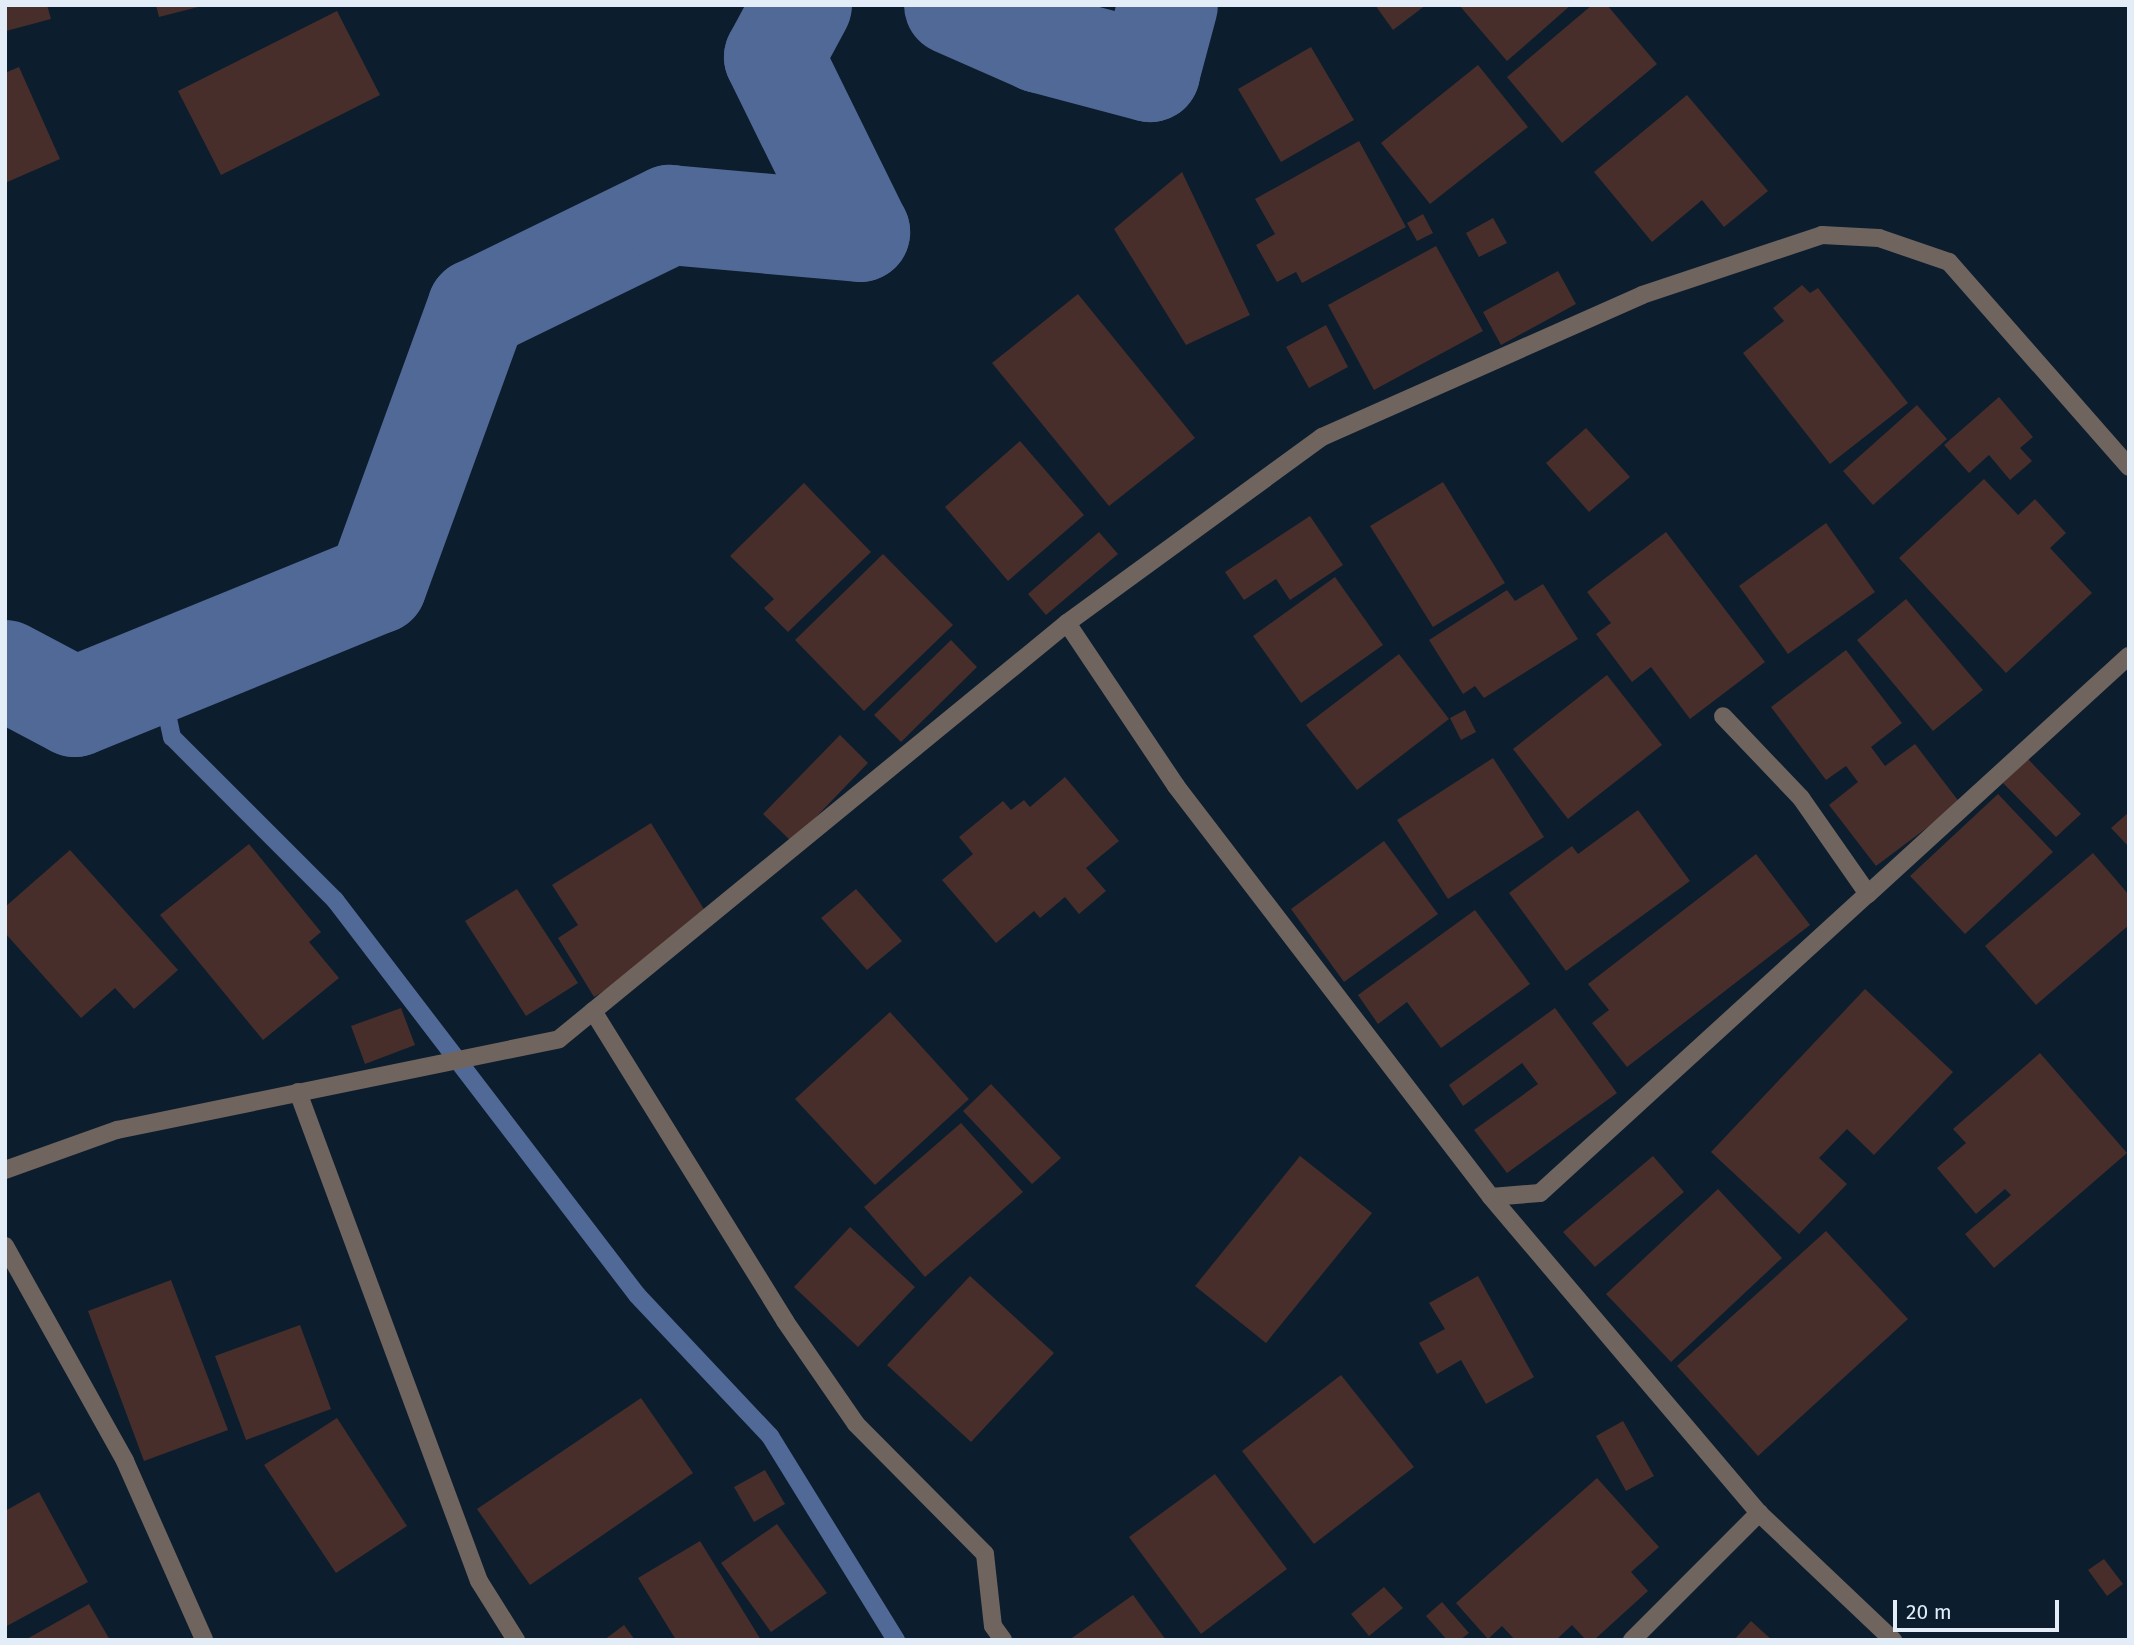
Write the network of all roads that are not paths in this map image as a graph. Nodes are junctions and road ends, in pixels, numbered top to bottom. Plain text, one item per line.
1 (2129, 467) edge
2 (1068, 623) junction
3 (2129, 656) edge
4 (1723, 716) dead end
5 (1868, 894) junction
6 (593, 1011) junction
7 (298, 1092) junction
8 (5, 1170) edge
9 (1491, 1197) junction
10 (5, 1246) edge
11 (1759, 1513) junction
12 (204, 1639) edge
13 (516, 1640) edge
14 (1003, 1640) edge
15 (1632, 1640) edge
16 (1893, 1640) edge

1 - 2 street
2 - 6 street
2 - 9 street
3 - 5 street
4 - 5 street
5 - 9 street
6 - 7 street
6 - 14 street
7 - 8 street
7 - 13 street
9 - 11 street
10 - 12 street
11 - 15 street
11 - 16 street

